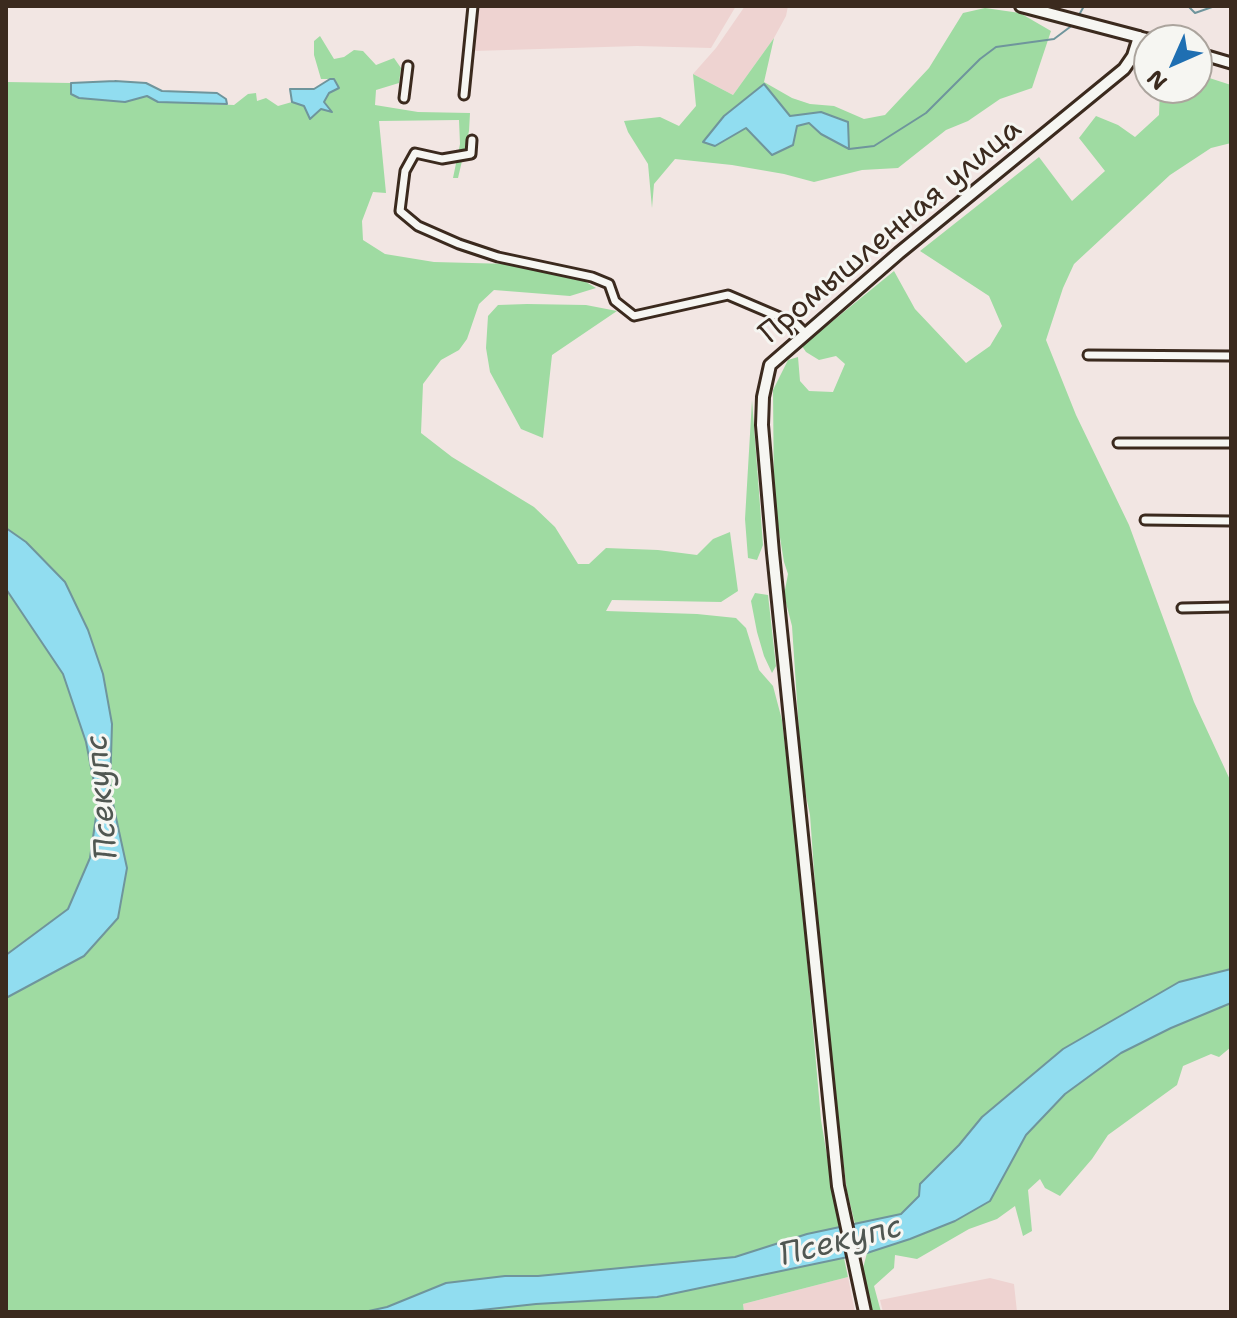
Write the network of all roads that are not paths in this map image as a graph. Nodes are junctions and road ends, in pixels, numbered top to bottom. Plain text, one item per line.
1 (473, 6) edge
2 (1021, 6) edge
3 (1133, 35) edge
4 (1133, 56) edge
5 (408, 66) dead end
6 (464, 95) dead end
7 (404, 98) dead end
8 (472, 140) dead end
9 (805, 333) junction
10 (1088, 355) dead end
11 (1231, 356) edge
12 (1118, 443) dead end
13 (1231, 443) edge
14 (1145, 520) dead end
15 (1231, 521) edge
16 (1231, 607) edge
17 (1182, 608) dead end
18 (865, 1312) edge

1 - 6 street
2 - 3 main road
4 - 9 main road, Промышленная улица
5 - 7 street
8 - 9 street
9 - 18 main road, Промышленная улица
10 - 11 street
12 - 13 street
14 - 15 street
16 - 17 street

